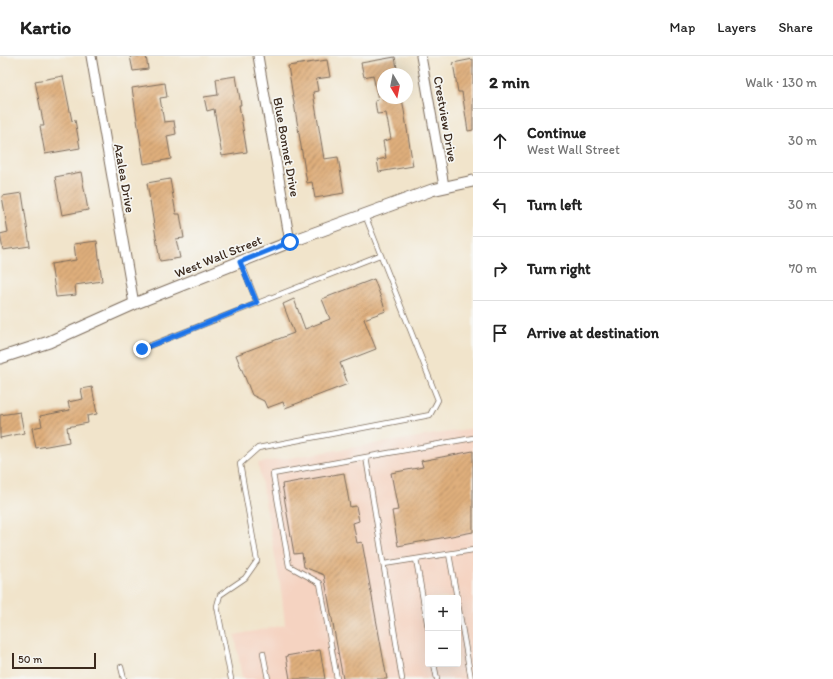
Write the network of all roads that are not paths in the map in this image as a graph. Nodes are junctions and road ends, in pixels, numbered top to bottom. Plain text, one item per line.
1 (91, 56) edge
2 (258, 56) edge
3 (421, 56) edge
4 (473, 181) edge
5 (444, 186) junction
6 (365, 215) junction
7 (290, 242) junction
8 (380, 255) junction
9 (240, 262) junction
10 (257, 303) junction
11 (134, 304) junction
12 (142, 349) dead end
13 (0, 358) edge
14 (473, 438) edge
15 (366, 457) junction
16 (473, 550) edge
17 (449, 554) junction
18 (416, 559) junction
19 (384, 564) junction
20 (456, 595) edge
21 (425, 611) edge
22 (461, 620) edge
23 (263, 652) dead end
24 (121, 667) dead end
25 (435, 667) edge
26 (124, 679) edge
27 (231, 679) edge
28 (268, 679) edge
29 (337, 679) edge
30 (402, 679) edge
31 (437, 679) edge
32 (472, 679) edge

1 - 11 street, Azalea Drive
2 - 7 street, Blue Bonnet Drive
3 - 5 street, Crestview Drive
4 - 5 street, West Wall Street
5 - 6 street, West Wall Street
6 - 7 street, West Wall Street
6 - 8 lane
7 - 9 street, West Wall Street
8 - 10 lane
8 - 27 lane
9 - 10 lane
9 - 11 street, West Wall Street
10 - 12 lane
11 - 13 street, West Wall Street
14 - 15 lane
15 - 19 lane
15 - 29 lane
16 - 17 lane
17 - 18 lane
17 - 20 lane
18 - 19 lane
18 - 21 lane
19 - 30 lane
22 - 32 lane
23 - 28 lane
24 - 26 lane
25 - 31 lane

